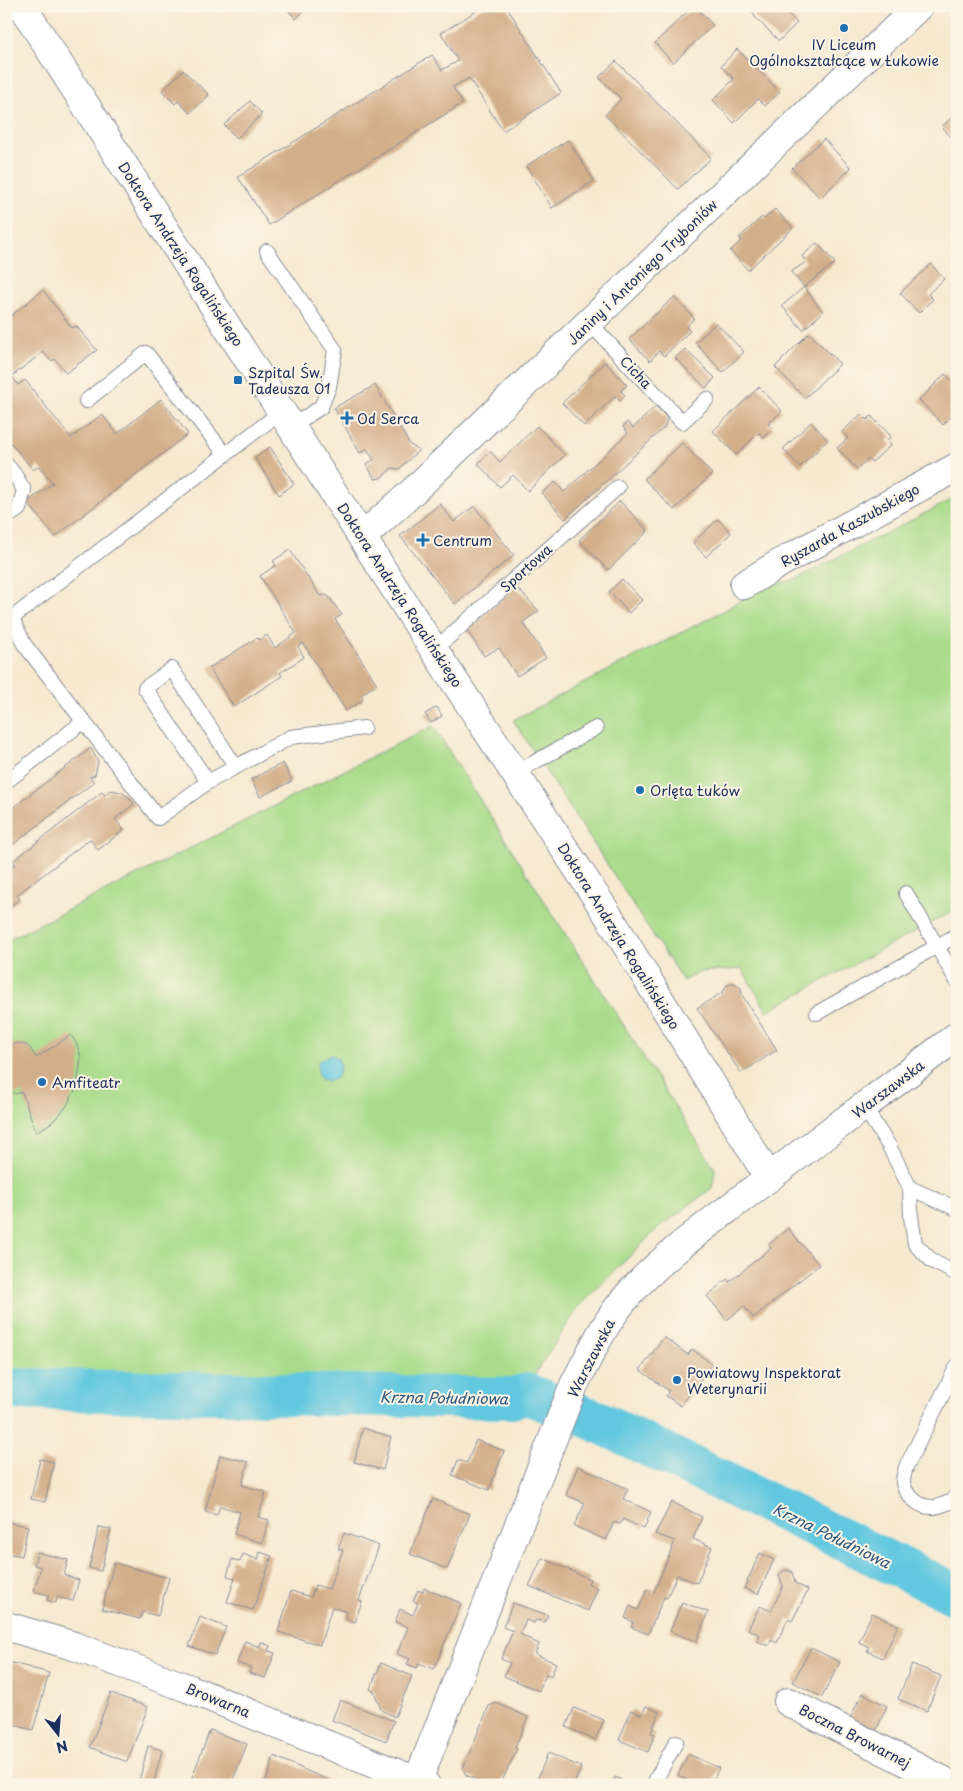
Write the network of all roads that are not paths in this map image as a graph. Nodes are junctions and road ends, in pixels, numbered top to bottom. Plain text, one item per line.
1 (919, 6) edge
2 (23, 9) edge
3 (267, 251) dead end
4 (589, 322) junction
5 (708, 399) dead end
6 (86, 400) dead end
7 (287, 418) junction
8 (225, 454) junction
9 (6, 464) edge
10 (957, 467) edge
11 (618, 487) dead end
12 (6, 518) edge
13 (362, 536) junction
14 (744, 585) dead end
15 (9, 619) edge
16 (434, 650) junction
17 (84, 721) junction
18 (364, 728) dead end
19 (596, 728) dead end
20 (236, 767) junction
21 (516, 773) junction
22 (6, 782) edge
23 (208, 782) junction
24 (906, 893) dead end
25 (957, 934) edge
26 (936, 946) junction
27 (957, 981) edge
28 (818, 1013) dead end
29 (957, 1036) edge
30 (864, 1107) junction
31 (769, 1178) junction
32 (910, 1188) junction
33 (957, 1208) edge
34 (957, 1274) edge
35 (957, 1366) edge
36 (957, 1494) edge
37 (6, 1626) edge
38 (788, 1702) dead end
39 (676, 1742) dead end
40 (420, 1783) edge
41 (653, 1785) edge
42 (947, 1785) edge

1 - 4 street, Janiny i Antoniego Tryboniów
2 - 7 street, Doktora Andrzeja Rogalińskiego
3 - 7 lane
4 - 5 lane, Cicha
4 - 13 street, Janiny i Antoniego Tryboniów
6 - 8 lane
7 - 8 lane
7 - 13 street, Doktora Andrzeja Rogalińskiego
8 - 15 lane
9 - 12 lane
10 - 14 street, Ryszarda Kaszubskiego
11 - 16 lane, Sportowa
13 - 16 street, Doktora Andrzeja Rogalińskiego
15 - 17 lane
16 - 21 street, Doktora Andrzeja Rogalińskiego
17 - 22 lane
17 - 23 lane
18 - 20 lane
19 - 21 lane
20 - 23 lane
20 - 23 lane
21 - 31 street, Doktora Andrzeja Rogalińskiego
24 - 26 lane
25 - 26 lane
26 - 27 lane
26 - 28 lane
29 - 30 street, Warszawska
30 - 31 street, Warszawska
30 - 32 lane
31 - 40 street, Warszawska
32 - 33 lane
32 - 34 lane
35 - 36 lane
37 - 40 street, Browarna
38 - 42 street, Boczna Browarnej
39 - 41 lane

